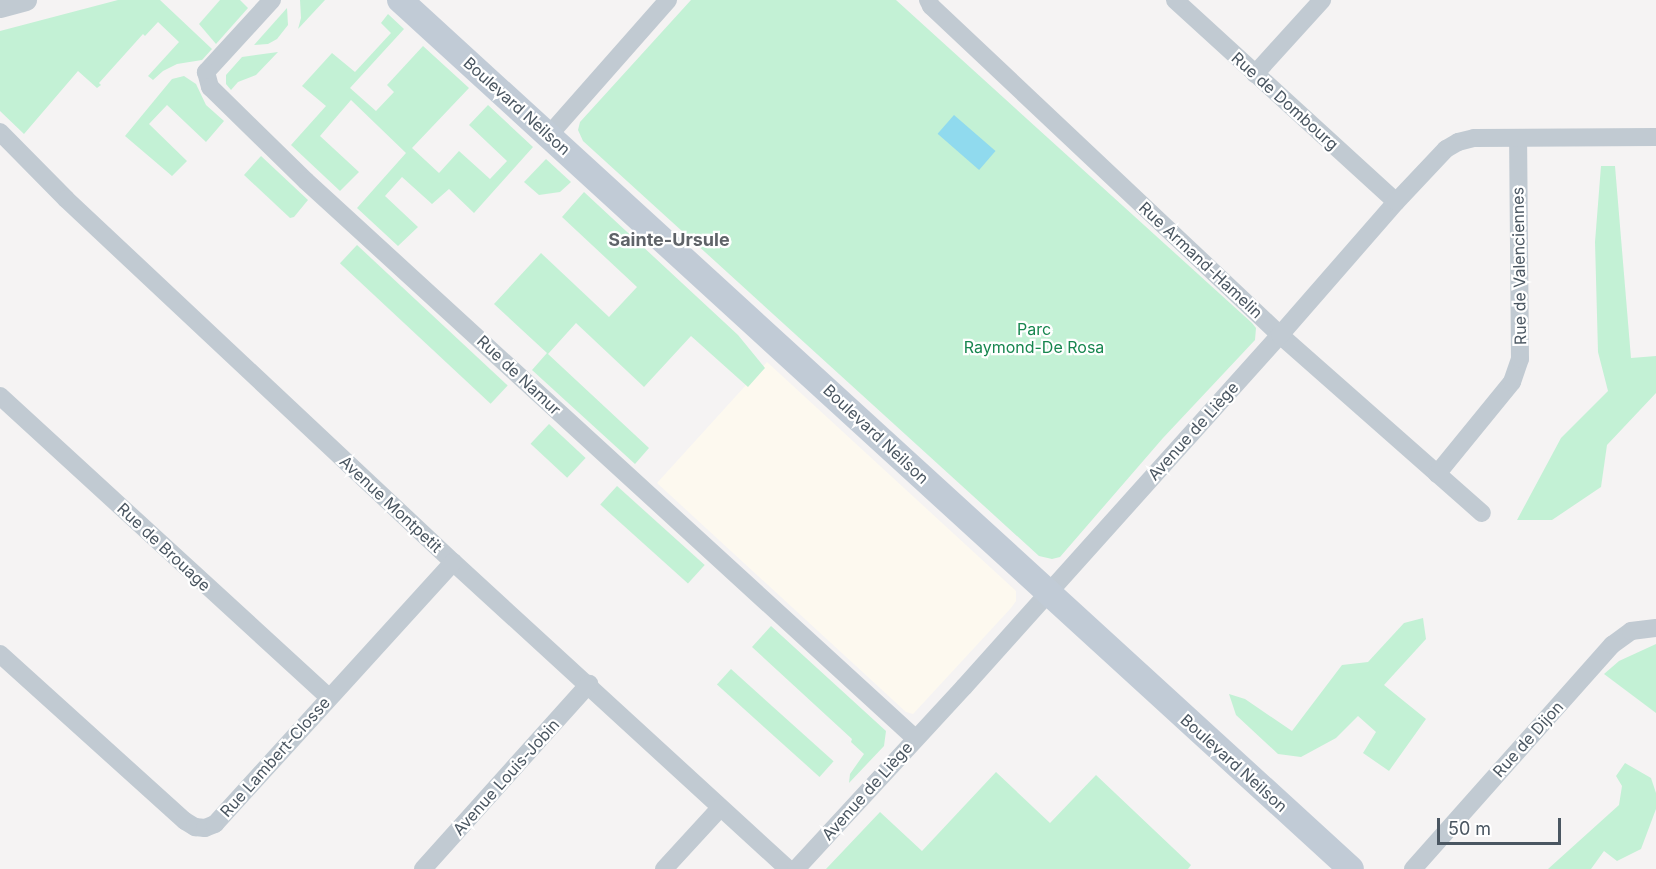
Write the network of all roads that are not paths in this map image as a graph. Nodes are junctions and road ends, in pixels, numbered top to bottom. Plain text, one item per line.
1 (26, 0) edge
2 (273, 0) edge
3 (400, 0) edge
4 (668, 0) edge
5 (928, 0) edge
6 (1175, 0) edge
7 (1322, 0) edge
8 (0, 7) edge
9 (1255, 74) junction
10 (0, 132) edge
11 (549, 135) junction
12 (1656, 136) edge
13 (1518, 138) junction
14 (1396, 201) junction
15 (1280, 335) junction
16 (0, 396) edge
17 (1437, 474) junction
18 (1482, 513) dead end
19 (453, 562) junction
20 (1049, 592) junction
21 (1656, 628) edge
22 (0, 654) edge
23 (589, 684) junction
24 (328, 697) junction
25 (915, 738) junction
26 (720, 808) junction
27 (423, 869) edge
28 (664, 869) edge
29 (788, 869) edge
30 (796, 869) edge
31 (1351, 869) edge
32 (1413, 869) edge

1 - 8 street
2 - 25 street, Rue de Namur
3 - 11 main road, Boulevard Neilson
4 - 11 street
5 - 15 street, Rue Armand-Hamelin
6 - 9 street, Rue de Dombourg
7 - 9 street
9 - 14 street, Rue de Dombourg
10 - 19 street, Avenue Montpetit
11 - 20 main road, Boulevard Neilson
12 - 13 street, Avenue de Liège
13 - 14 street, Avenue de Liège
13 - 17 street, Rue de Valenciennes
14 - 15 street, Avenue de Liège
15 - 17 street, Rue Armand-Hamelin
15 - 20 street, Avenue de Liège
16 - 24 street, Rue de Brouage
17 - 18 street, Rue Armand-Hamelin
19 - 23 street, Avenue Montpetit
19 - 24 street, Rue Lambert-Closse
20 - 25 street, Avenue de Liège
20 - 31 main road, Boulevard Neilson
21 - 32 street, Rue de Dijon
22 - 24 street, Rue Lambert-Closse
23 - 26 street, Avenue Montpetit
23 - 27 street, Avenue Louis-Jobin
25 - 30 street, Avenue de Liège
26 - 28 street
26 - 29 street, Avenue Montpetit

